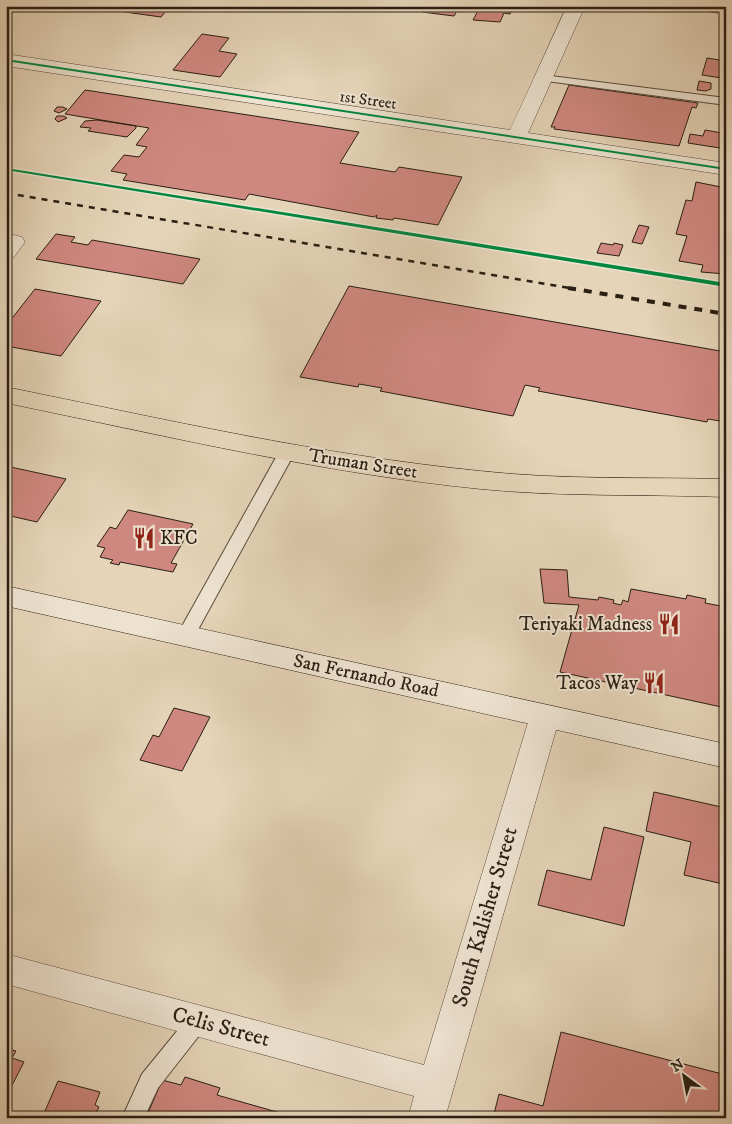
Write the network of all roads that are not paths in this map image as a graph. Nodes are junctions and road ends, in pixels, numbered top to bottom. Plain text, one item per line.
1 (576, 6) edge
2 (6, 60) edge
3 (543, 78) junction
4 (726, 102) edge
5 (517, 136) junction
6 (726, 169) edge
7 (6, 395) edge
8 (287, 452) junction
9 (726, 488) edge
10 (6, 596) edge
11 (185, 637) junction
12 (544, 716) junction
13 (726, 756) edge
14 (6, 969) edge
15 (198, 1021) junction
16 (435, 1085) junction
17 (132, 1118) edge
18 (426, 1118) edge

1 - 3 street
2 - 5 street, 1st Street
3 - 4 lane
3 - 5 street
5 - 6 street, 1st Street
7 - 8 main road, Truman Street
8 - 9 main road, Truman Street
8 - 11 lane
10 - 11 street, San Fernando Road
11 - 12 street, San Fernando Road
12 - 13 street, San Fernando Road
12 - 16 street, South Kalisher Street
14 - 15 street, Celis Street
15 - 16 street, Celis Street
15 - 17 lane
16 - 18 street, South Kalisher Street

